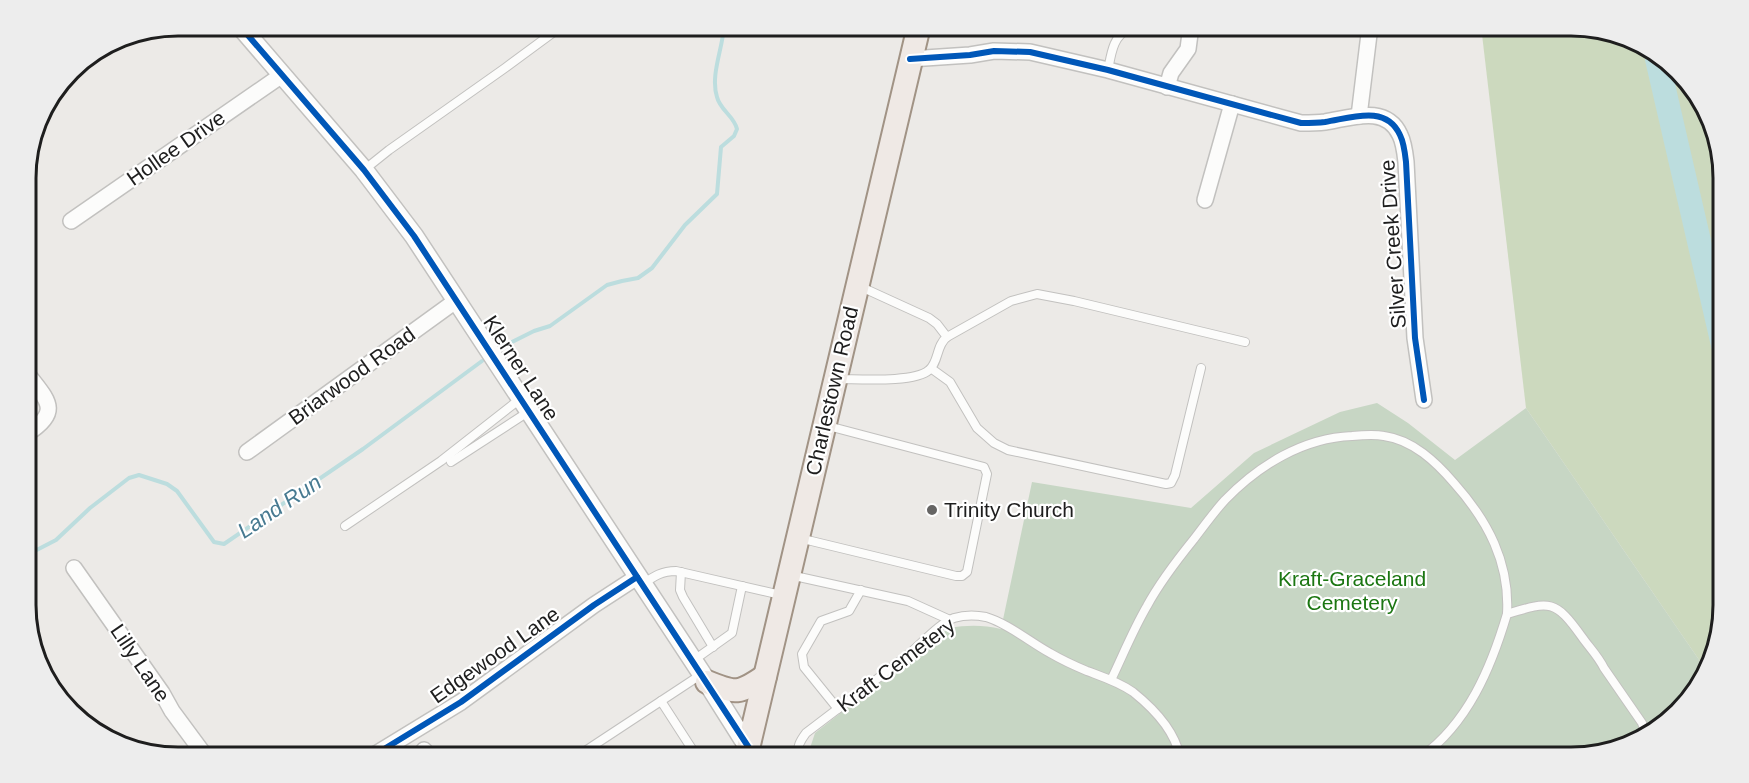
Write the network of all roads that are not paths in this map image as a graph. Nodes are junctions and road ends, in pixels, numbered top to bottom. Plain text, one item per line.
1 (249, 36) edge
2 (548, 36) edge
3 (916, 36) edge
4 (1119, 36) edge
5 (1190, 36) edge
6 (1369, 36) edge
7 (910, 59) junction
8 (1108, 70) junction
9 (282, 75) junction
10 (1167, 87) junction
11 (1232, 104) junction
12 (1359, 116) junction
13 (364, 170) junction
14 (1205, 200) dead end
15 (71, 221) dead end
16 (857, 285) junction
17 (457, 300) junction
18 (947, 337) junction
19 (1245, 342) dead end
20 (1201, 368) dead end
21 (932, 369) junction
22 (835, 379) junction
23 (36, 385) edge
24 (1424, 400) dead end
25 (525, 405) junction
26 (824, 425) junction
27 (36, 427) edge
28 (248, 452) dead end
29 (451, 462) dead end
30 (345, 526) dead end
31 (798, 538) junction
32 (74, 568) dead end
33 (681, 572) junction
34 (639, 581) junction
35 (787, 585) junction
36 (742, 586) junction
37 (861, 590) junction
38 (1507, 614) junction
39 (950, 620) junction
40 (713, 647) junction
41 (701, 672) junction
42 (765, 676) junction
43 (1111, 680) junction
44 (661, 701) junction
45 (838, 709) junction
46 (1643, 727) edge
47 (1178, 745) edge
48 (198, 747) edge
49 (389, 747) edge
50 (591, 747) edge
51 (691, 747) edge
52 (746, 747) edge
53 (751, 747) edge
54 (798, 747) edge
55 (1433, 747) edge

1 - 9 street, Klerner Lane
2 - 13 lane
3 - 7 main road, Charlestown Road
4 - 8 lane
5 - 10 street
6 - 12 street
7 - 8 street
7 - 16 main road, Charlestown Road
8 - 10 street
9 - 13 street, Klerner Lane
9 - 15 street, Hollee Drive
10 - 11 street
11 - 12 street
11 - 14 street
12 - 24 street, Silver Creek Drive
13 - 17 street, Klerner Lane
16 - 18 lane
16 - 22 main road, Charlestown Road
17 - 25 street, Klerner Lane
17 - 28 street, Briarwood Road
18 - 19 lane
18 - 21 lane
20 - 21 lane
21 - 22 lane
22 - 26 main road, Charlestown Road
23 - 27 street
25 - 29 lane
25 - 30 lane
25 - 34 street, Klerner Lane
26 - 31 main road, Charlestown Road
26 - 31 lane
31 - 35 main road, Charlestown Road
32 - 48 street, Lilly Lane
33 - 34 lane
33 - 36 lane
33 - 40 lane
34 - 41 street, Klerner Lane
34 - 49 street, Edgewood Lane
35 - 36 lane
35 - 37 lane
35 - 42 main road, Charlestown Road
36 - 40 lane
37 - 39 lane
37 - 45 lane
38 - 43 lane
38 - 46 lane
38 - 55 lane
39 - 43 lane, Kraft Cemetery
39 - 45 lane, Kraft Cemetery
40 - 41 lane
41 - 42 main road
41 - 44 lane
41 - 52 street, Klerner Lane
42 - 53 main road, Charlestown Road
43 - 47 lane, Kraft Cemetery
44 - 50 lane
44 - 51 lane
45 - 54 lane, Kraft Cemetery

